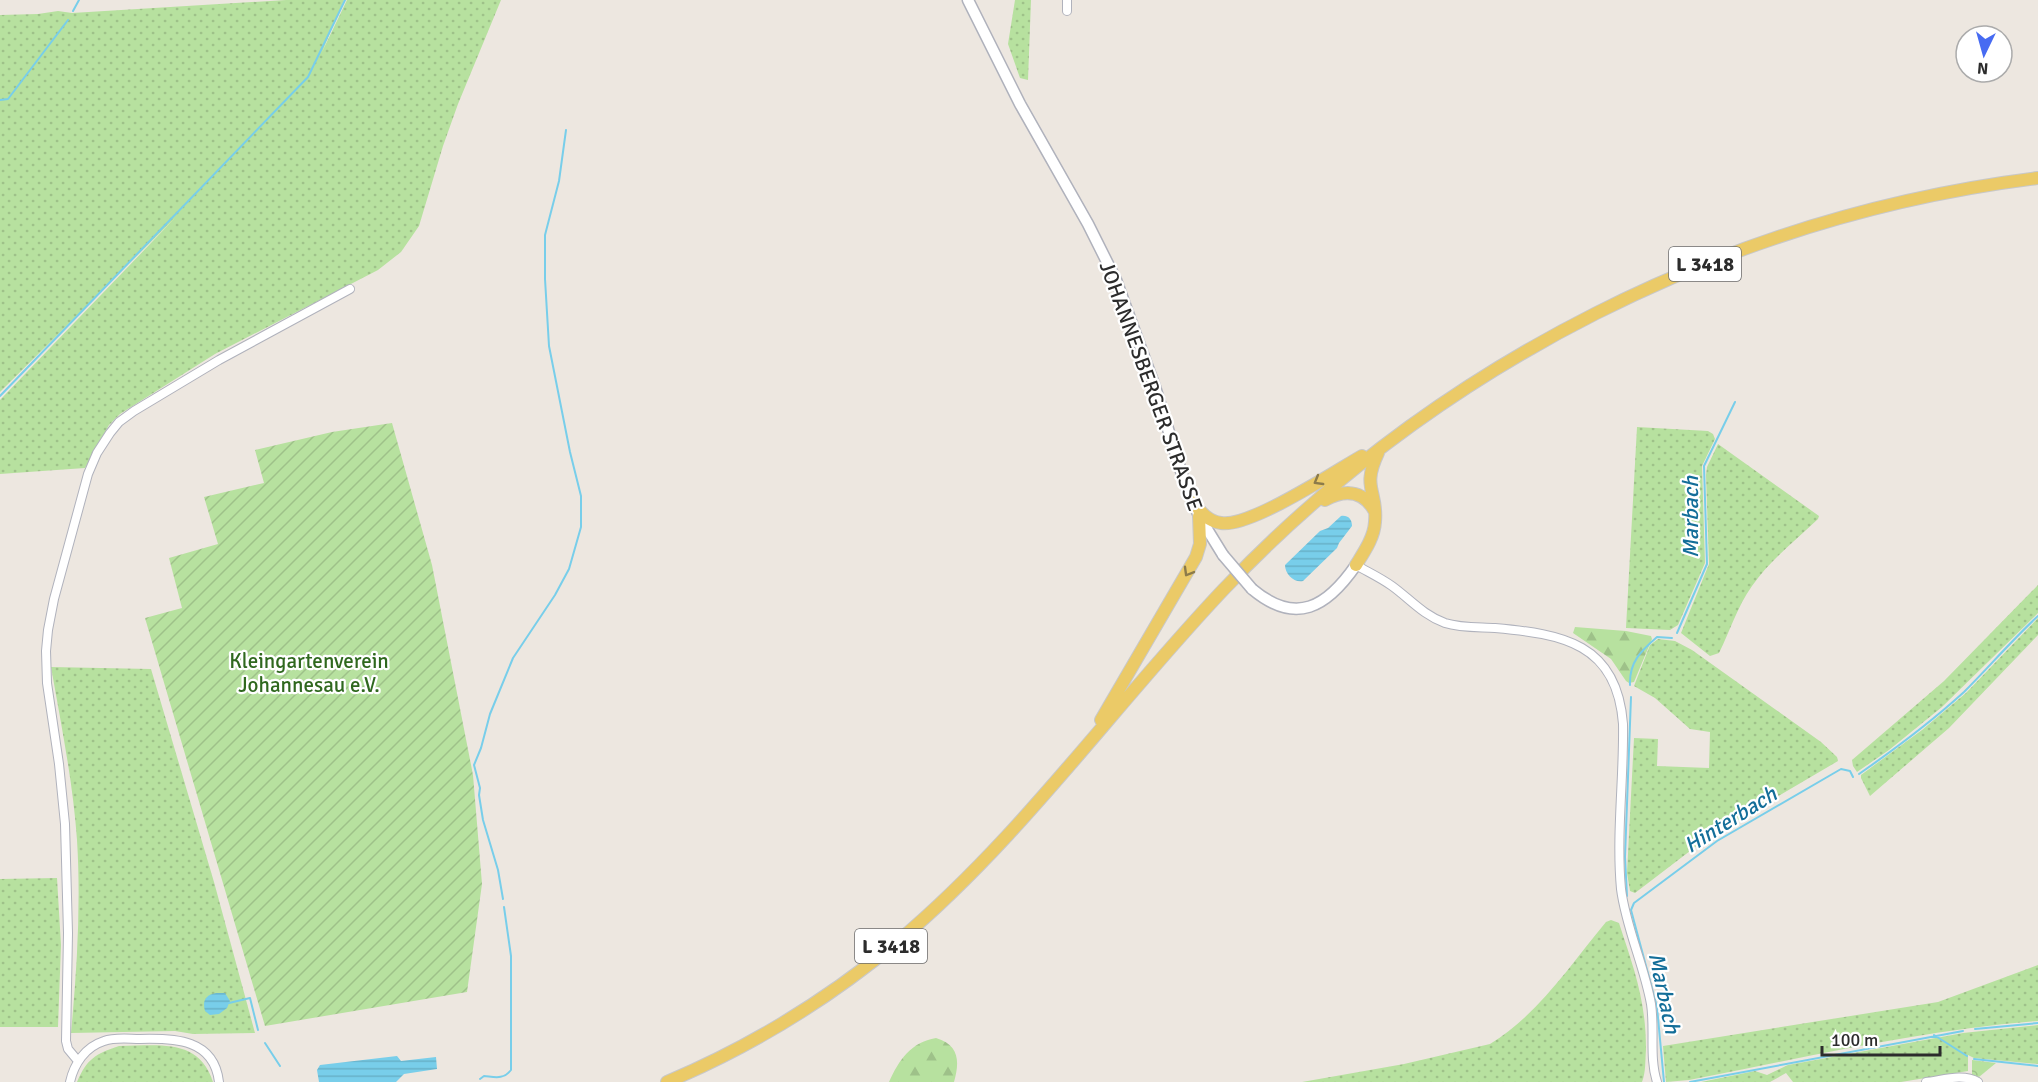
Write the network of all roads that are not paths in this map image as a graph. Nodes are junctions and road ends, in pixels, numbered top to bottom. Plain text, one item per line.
1 (968, 0) edge
2 (1067, 0) edge
3 (1067, 11) dead end
4 (2038, 178) edge
5 (350, 289) dead end
6 (1404, 431) junction
7 (1381, 449) junction
8 (1192, 501) junction
9 (1307, 510) junction
10 (1375, 513) junction
11 (1199, 516) junction
12 (1356, 565) junction
13 (1075, 758) junction
14 (78, 1061) junction
15 (70, 1082) edge
16 (219, 1082) edge
17 (667, 1082) edge
18 (1657, 1082) edge
19 (1926, 1082) edge
20 (1978, 1082) edge

1 - 8 street, JOHANNESBERGER STRASSE
2 - 3 street
4 - 6 main road, L 3418
5 - 14 street
6 - 7 main road, L 3418
6 -> 8 main road
7 - 9 main road, L 3418
7 - 10 main road
8 - 11 street, JOHANNESBERGER STRASSE
9 - 10 main road
9 - 13 main road, L 3418
10 - 12 main road
11 - 12 street, JOHANNESBERGER STRASSE, bridge
11 -> 13 main road
12 - 18 street
13 - 17 main road, L 3418
14 - 15 street
14 - 16 street
19 - 20 street

